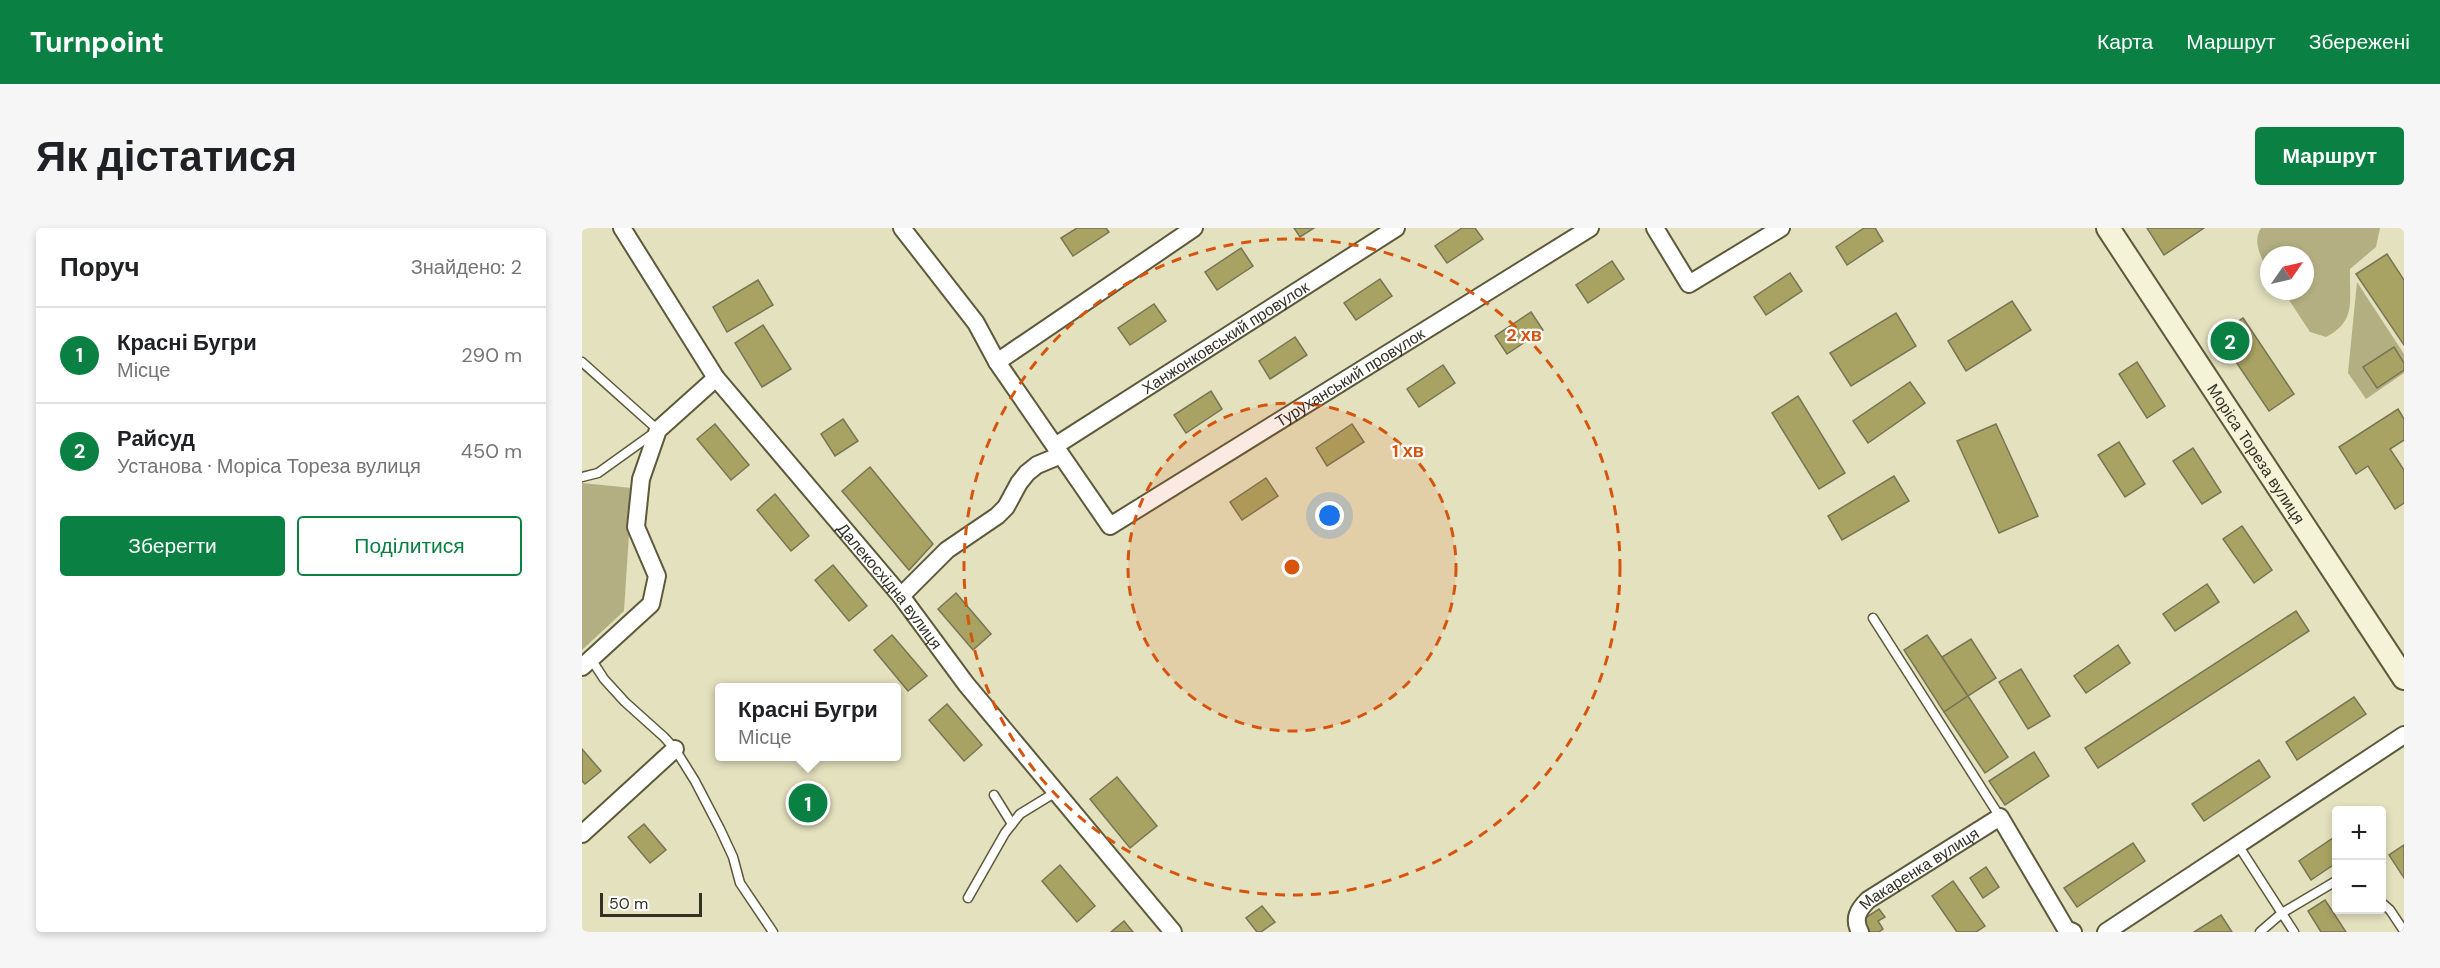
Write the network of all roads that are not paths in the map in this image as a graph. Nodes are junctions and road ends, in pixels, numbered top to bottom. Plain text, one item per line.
1 (622, 228) edge
2 (902, 228) edge
3 (1194, 228) edge
4 (1396, 228) edge
5 (1590, 228) edge
6 (1656, 228) edge
7 (1781, 228) edge
8 (2108, 228) edge
9 (582, 362) edge
10 (997, 362) junction
11 (716, 378) junction
12 (658, 430) junction
13 (1058, 450) junction
14 (582, 477) edge
15 (901, 596) junction
16 (1873, 618) dead end
17 (586, 663) edge
18 (2404, 678) edge
19 (2404, 735) edge
20 (675, 749) junction
21 (1056, 792) junction
22 (994, 795) dead end
23 (2000, 817) junction
24 (1012, 824) junction
25 (582, 834) edge
26 (2238, 845) junction
27 (2332, 884) edge
28 (968, 898) dead end
29 (2386, 906) edge
30 (2282, 913) junction
31 (773, 932) edge
32 (1173, 932) edge
33 (1860, 932) edge
34 (2073, 932) edge
35 (2106, 932) edge
36 (2260, 932) edge
37 (2294, 932) edge
38 (2404, 932) edge

1 - 11 street, Далекосхідна вулиця
2 - 10 street
3 - 10 street
4 - 13 street, Ханжонковський провулок
5 - 13 street, Туруханський провулок
6 - 7 street
8 - 18 street, Моріса Тореза вулиця
9 - 12 lane
10 - 13 street
11 - 12 street
11 - 15 street, Далекосхідна вулиця
12 - 14 lane
12 - 17 street
13 - 15 street, Ханжонковський провулок
15 - 21 street, Далекосхідна вулиця
16 - 23 lane
17 - 20 lane
19 - 26 street
20 - 25 street
20 - 31 lane
21 - 24 lane
21 - 32 street, Далекосхідна вулиця
22 - 24 lane
23 - 33 street, Макаренка вулиця
23 - 34 street
24 - 28 lane
26 - 30 lane
26 - 35 street
27 - 30 lane
29 - 38 lane
30 - 36 lane
30 - 37 lane

